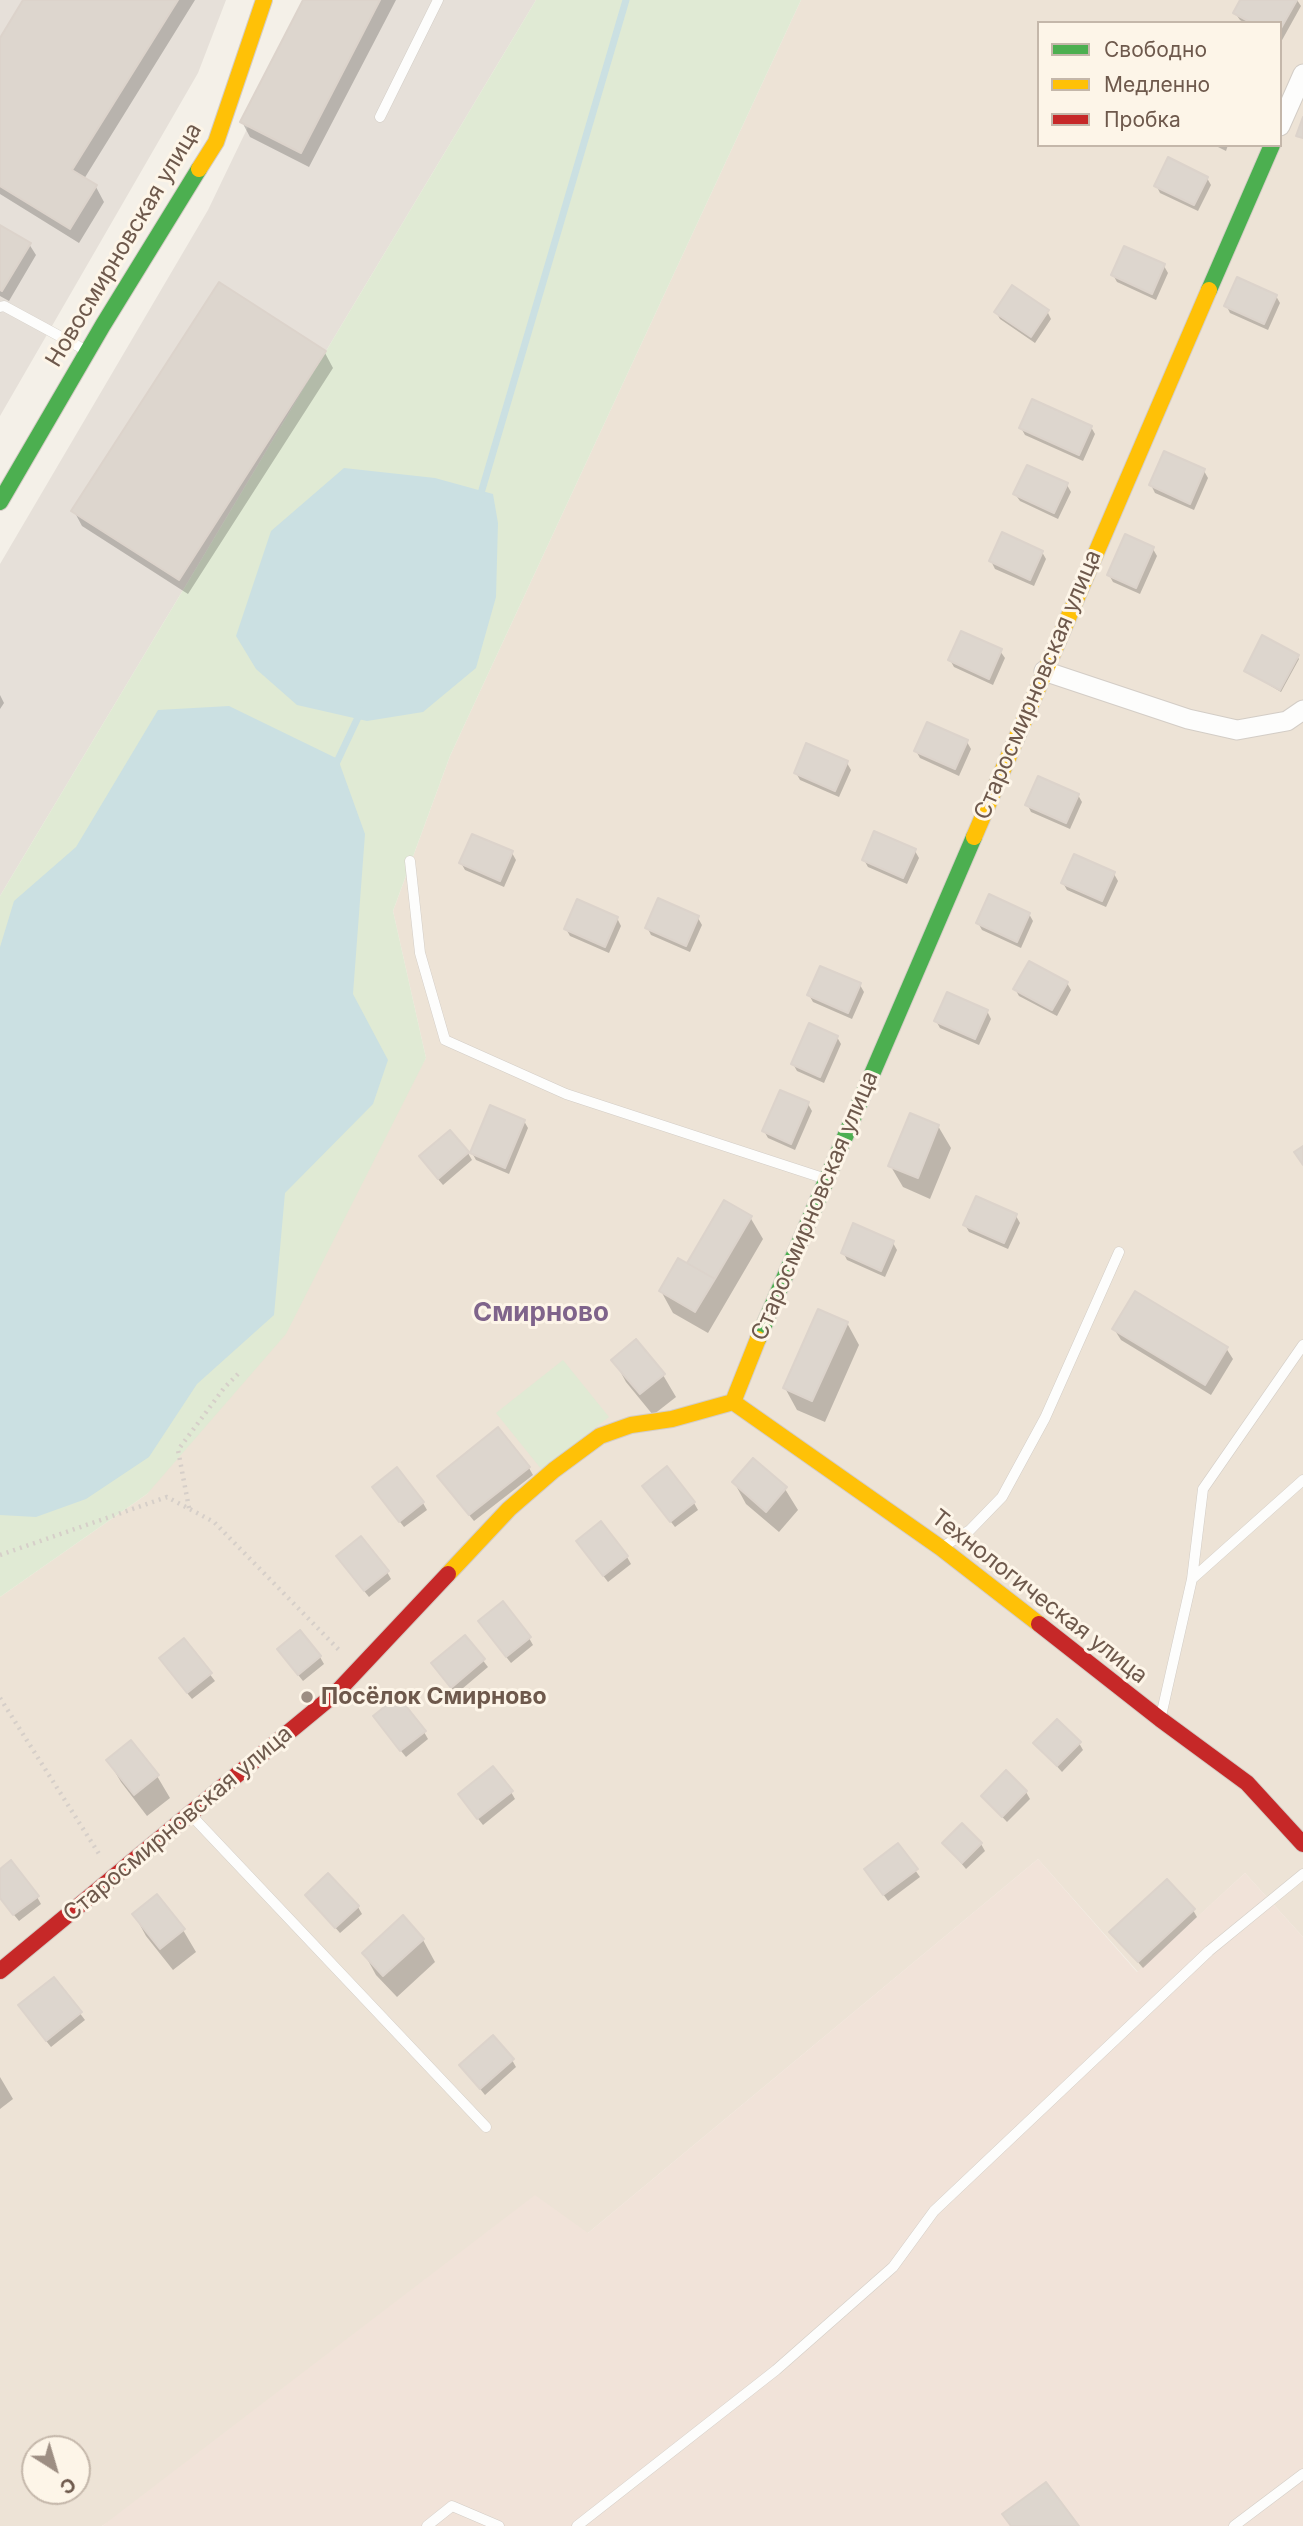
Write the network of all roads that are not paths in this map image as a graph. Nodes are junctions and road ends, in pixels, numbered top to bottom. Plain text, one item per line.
1 (264, 0) edge
2 (438, 0) edge
3 (1303, 74) edge
4 (380, 117) dead end
5 (1282, 121) edge
6 (1271, 147) edge
7 (0, 307) edge
8 (88, 351) junction
9 (0, 502) edge
10 (1044, 671) junction
11 (1303, 710) edge
12 (410, 861) dead end
13 (827, 1179) junction
14 (1119, 1252) dead end
15 (1303, 1345) edge
16 (733, 1402) junction
17 (1303, 1480) edge
18 (941, 1548) junction
19 (1192, 1579) junction
20 (1160, 1720) junction
21 (190, 1815) junction
22 (1303, 1844) edge
23 (1303, 1874) edge
24 (0, 1971) edge
25 (486, 2127) dead end
26 (1303, 2474) edge
27 (427, 2526) edge
28 (499, 2526) edge
29 (577, 2526) edge
30 (1234, 2526) edge

1 - 8 street, Новосмирновская улица
2 - 4 lane
3 - 5 street
6 - 10 street, Старосмирновская улица
7 - 8 lane
8 - 9 street, Новосмирновская улица
10 - 11 street
10 - 13 street, Старосмирновская улица
12 - 13 lane
13 - 16 street, Старосмирновская улица
14 - 18 lane
15 - 19 lane
16 - 18 street, Технологическая улица
16 - 21 street, Старосмирновская улица
17 - 19 lane
18 - 20 street, Технологическая улица
19 - 20 lane
20 - 22 street, Технологическая улица
21 - 24 street, Старосмирновская улица
21 - 25 lane
23 - 29 lane
26 - 30 lane
27 - 28 lane

